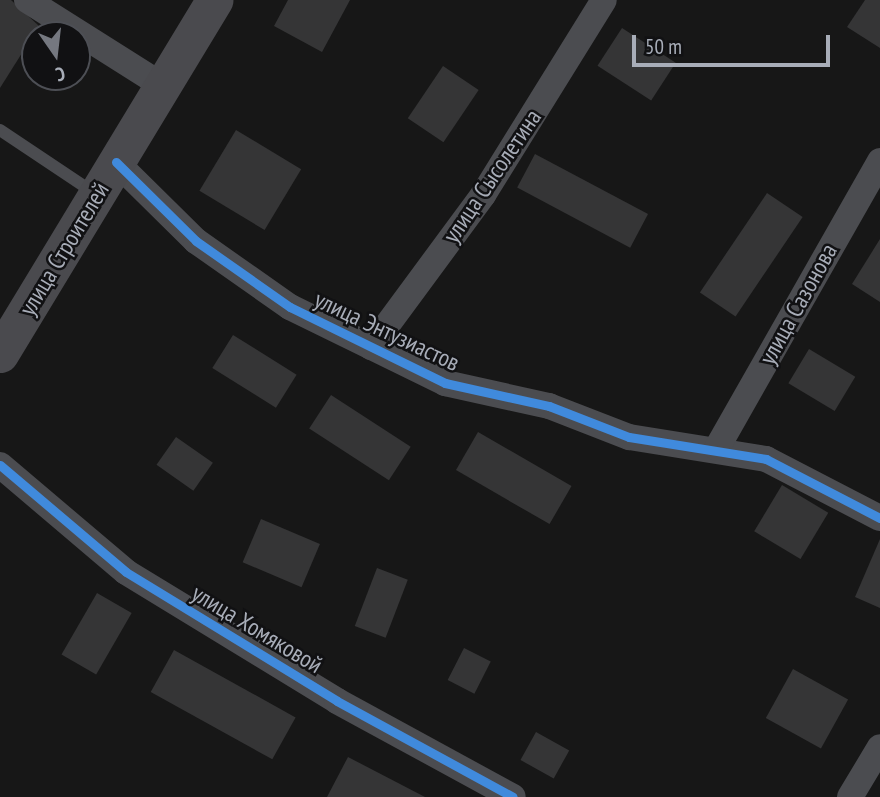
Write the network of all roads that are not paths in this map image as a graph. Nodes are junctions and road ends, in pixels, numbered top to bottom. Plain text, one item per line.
1 (27, 0) edge
2 (214, 0) edge
3 (604, 0) edge
4 (163, 86) junction
5 (0, 131) edge
6 (880, 161) edge
7 (116, 162) junction
8 (97, 195) junction
9 (371, 347) junction
10 (0, 354) edge
11 (717, 448) junction
12 (0, 466) edge
13 (880, 518) edge
14 (880, 747) edge
15 (513, 797) edge
16 (850, 797) edge

1 - 4 street
2 - 4 main road, улица Строителей
3 - 9 street, улица Сысолетина
4 - 7 main road, улица Строителей
5 - 8 lane
6 - 11 street, улица Сазонова
7 - 8 main road, улица Строителей
7 - 9 street, улица Энтузиастов
8 - 10 main road, улица Строителей
9 - 11 street, улица Энтузиастов
11 - 13 street, улица Энтузиастов
12 - 15 street, улица Хомяковой
14 - 16 street

